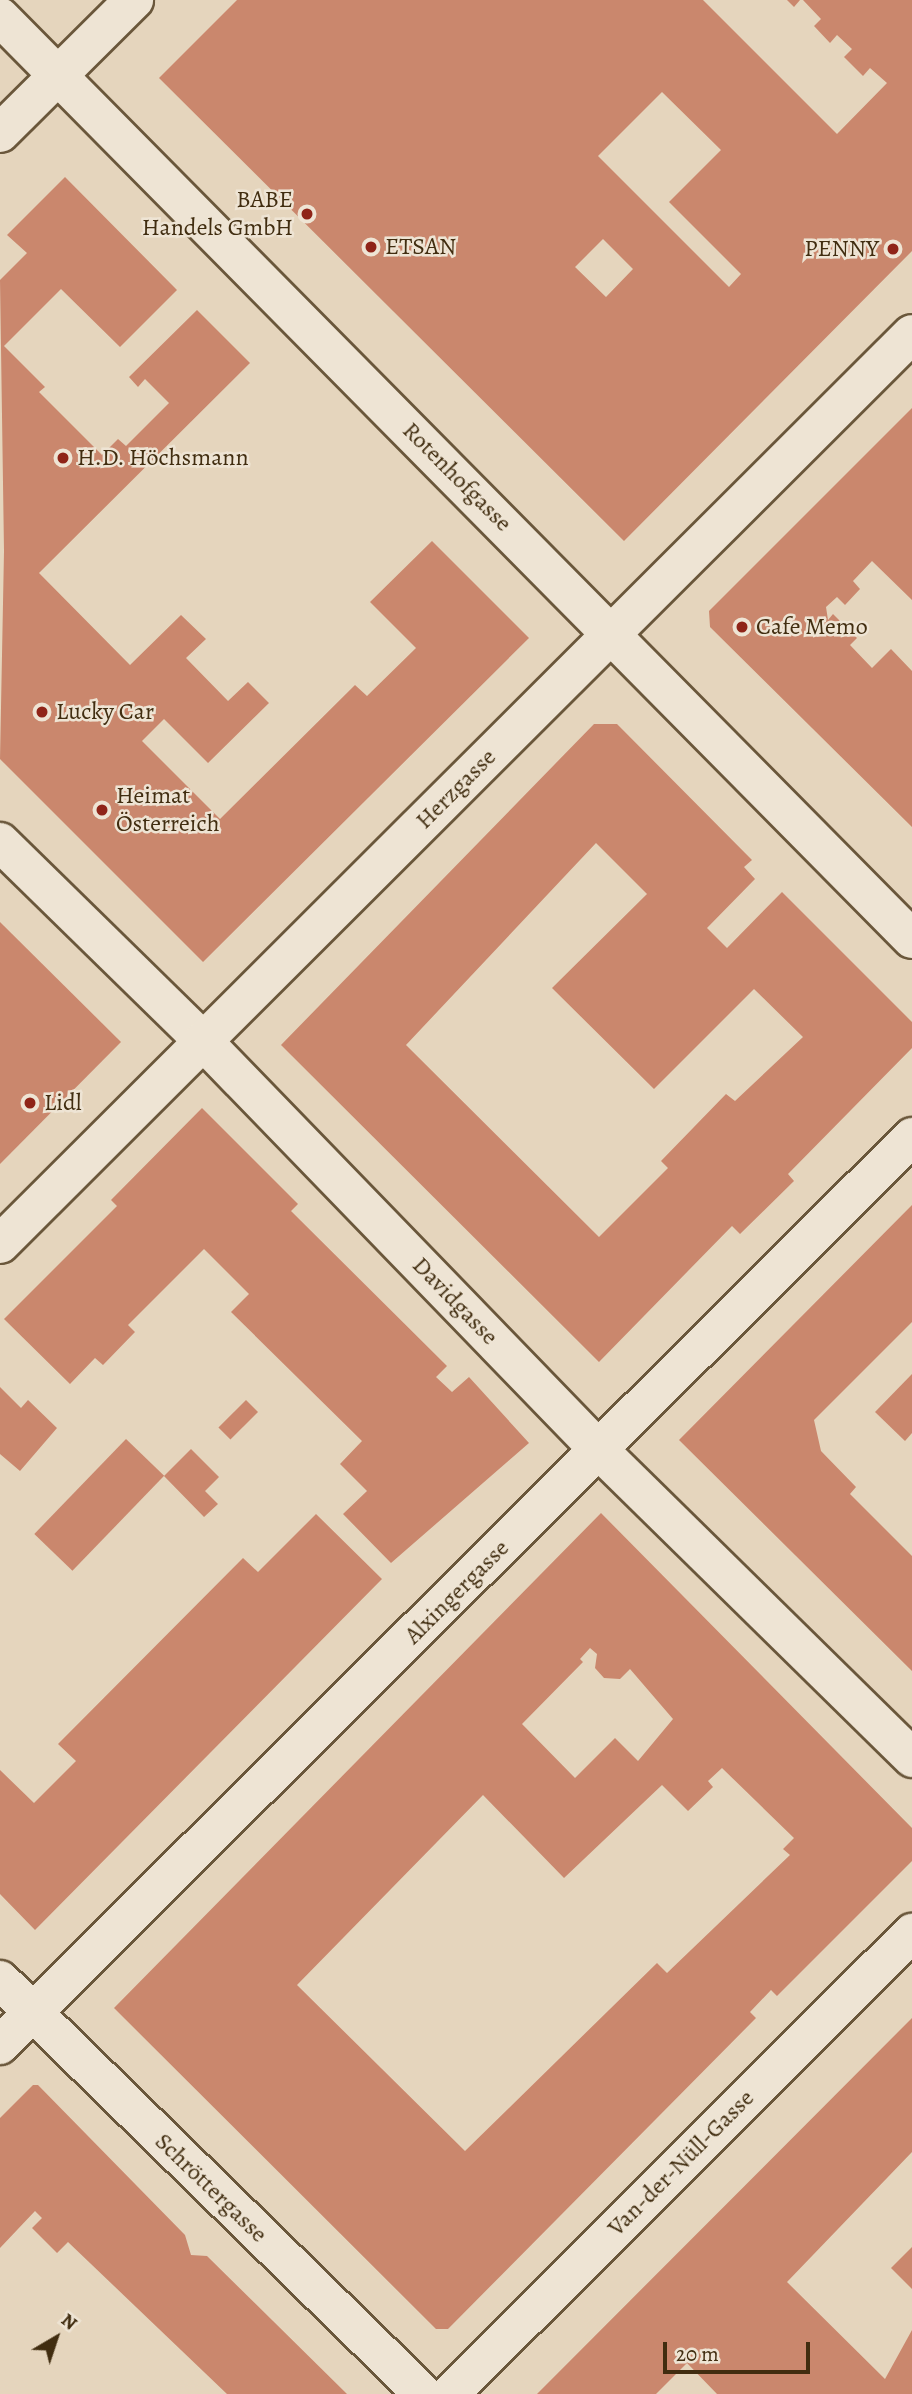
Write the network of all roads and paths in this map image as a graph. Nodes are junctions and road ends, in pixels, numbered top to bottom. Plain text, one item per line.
1 (134, 0) edge
2 (0, 17) edge
3 (58, 75) junction
4 (0, 133) edge
5 (912, 334) edge
6 (612, 633) junction
7 (0, 842) edge
8 (912, 939) edge
9 (203, 1041) junction
10 (912, 1137) edge
11 (0, 1244) edge
12 (600, 1451) junction
13 (912, 1758) edge
14 (912, 1933) edge
15 (0, 1980) edge
16 (32, 2014) junction
17 (0, 2045) edge
18 (423, 2394) edge
19 (450, 2394) edge

1 - 3 street
2 - 3 street, Rotenhofgasse
3 - 4 street
3 - 6 street, Rotenhofgasse
5 - 6 street, Herzgasse
6 - 8 street, Rotenhofgasse
6 - 9 street, Herzgasse
7 - 9 street, Davidgasse
9 - 11 street, Herzgasse
9 - 12 street, Davidgasse
10 - 12 street, Alxingergasse
12 - 13 street, Davidgasse
12 - 16 street, Alxingergasse
14 - 19 street, Van-der-Nüll-Gasse
15 - 16 street, Schröttergasse
16 - 17 street, Alxingergasse
16 - 18 street, Schröttergasse

